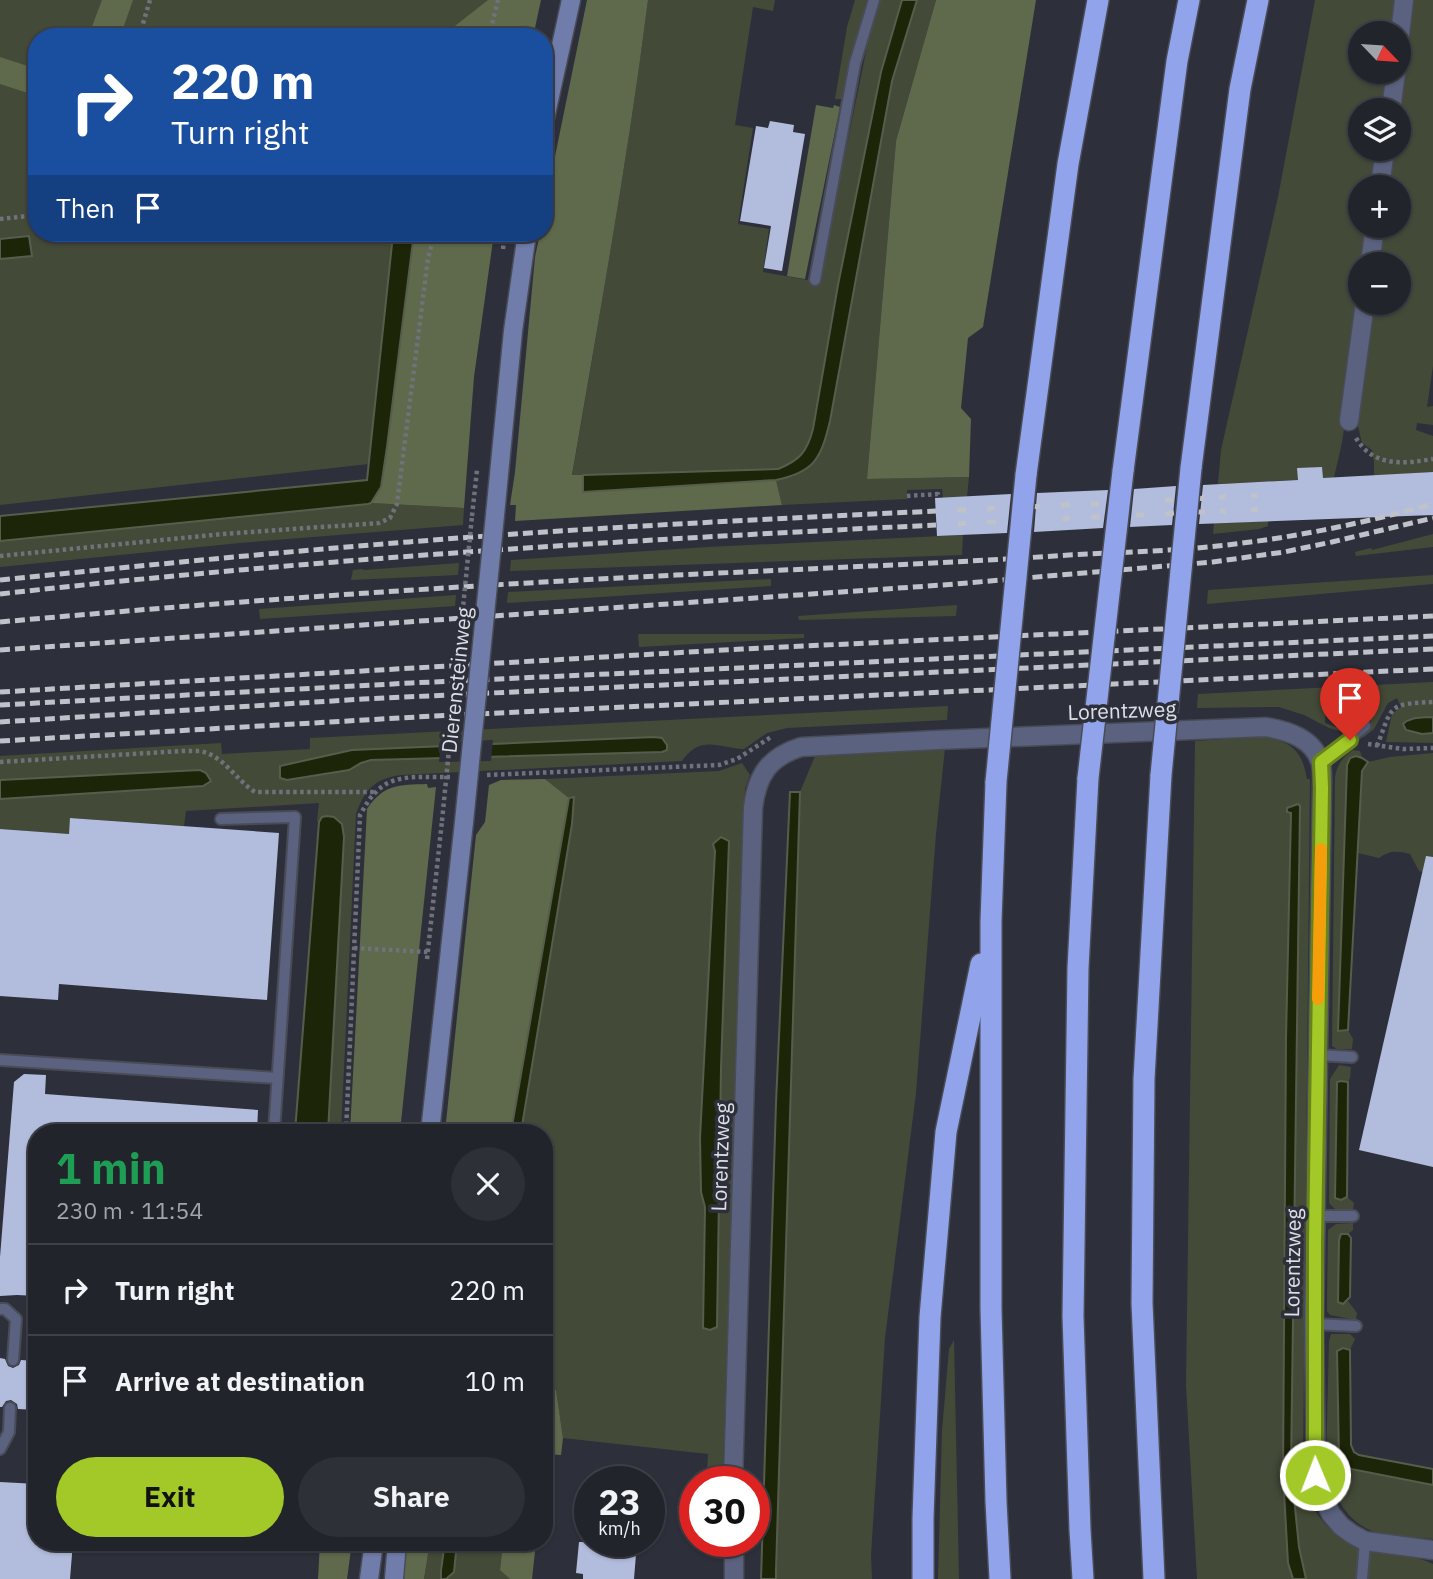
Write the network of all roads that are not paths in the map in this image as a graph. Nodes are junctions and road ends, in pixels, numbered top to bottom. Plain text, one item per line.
1 (571, 0) edge
2 (874, 0) edge
3 (1098, 0) edge
4 (1189, 0) edge
5 (1258, 0) edge
6 (1405, 0) edge
7 (1402, 21) edge
8 (553, 82) edge
9 (526, 242) edge
10 (815, 280) dead end
11 (1363, 315) edge
12 (1349, 421) road end
13 (1365, 726) dead end
14 (1321, 762) junction
15 (222, 819) dead end
16 (990, 921) junction
17 (1317, 1055) junction
18 (1352, 1057) dead end
19 (0, 1060) edge
20 (277, 1078) junction
21 (274, 1124) edge
22 (431, 1124) edge
23 (1315, 1216) junction
24 (1353, 1216) dead end
25 (0, 1309) edge
26 (1314, 1324) junction
27 (1356, 1326) dead end
28 (13, 1360) dead end
29 (10, 1408) dead end
30 (0, 1449) edge
31 (733, 1466) edge
32 (1149, 1492) junction
33 (1365, 1541) junction
34 (1433, 1550) edge
35 (373, 1551) edge
36 (396, 1551) edge
37 (734, 1557) edge
38 (369, 1579) edge
39 (394, 1579) edge
40 (734, 1579) edge
41 (923, 1579) edge
42 (1000, 1579) edge
43 (1083, 1579) edge
44 (1154, 1579) edge
45 (1163, 1579) edge
46 (1362, 1579) edge

1 - 8 main road
2 - 10 lane
3 - 16 highway, bridge
4 - 43 highway, bridge
5 - 32 highway, bridge
6 - 7 street
9 - 22 main road, Dierensteinweg, bridge
11 - 12 street
13 - 14 lane
14 - 17 street, Lorentzweg
14 - 31 street, Lorentzweg
15 - 20 lane
16 - 41 highway
16 - 42 highway
17 - 18 lane
17 - 23 street, Lorentzweg
19 - 20 lane
20 - 21 lane
23 - 24 lane
23 - 26 street, Lorentzweg
25 - 28 lane
26 - 27 lane
26 - 33 street, Lorentzweg
29 - 30 lane
32 - 44 highway
32 - 45 highway
33 - 34 street, Lorentzweg
33 - 46 lane
35 - 38 main road
36 - 39 main road
37 - 40 street

